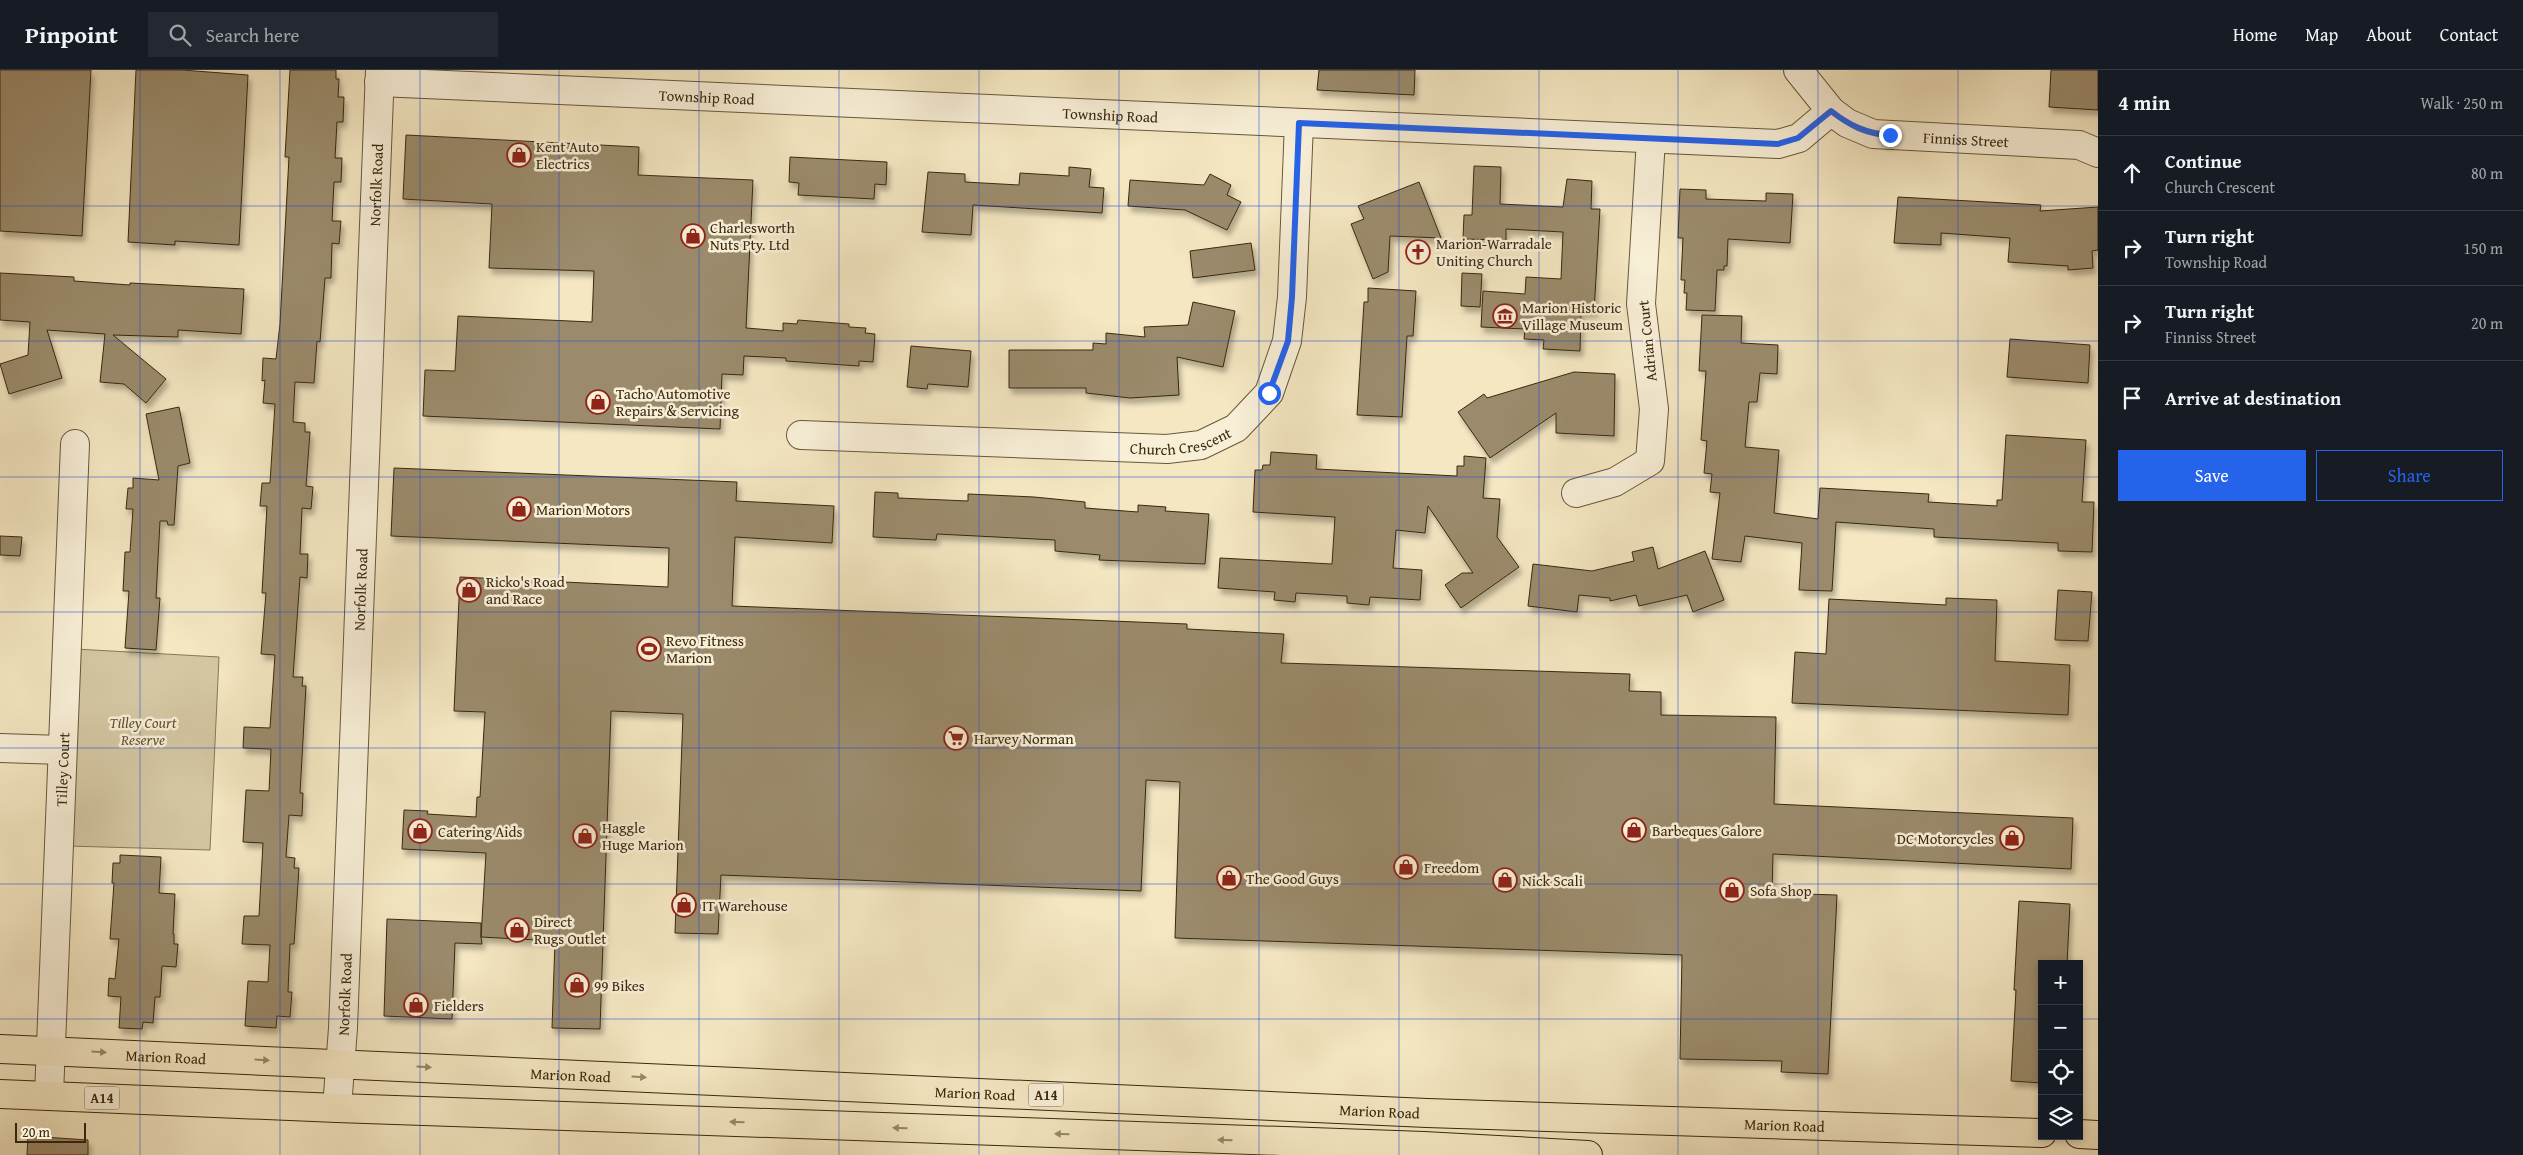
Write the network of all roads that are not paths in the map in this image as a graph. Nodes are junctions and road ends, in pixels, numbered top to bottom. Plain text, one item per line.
1 (1798, 70) edge
2 (380, 76) edge
3 (1831, 111) junction
4 (1299, 123) junction
5 (1651, 139) junction
6 (2098, 153) edge
7 (801, 435) dead end
8 (75, 444) dead end
9 (1576, 493) dead end
10 (0, 748) edge
11 (62, 750) junction
12 (0, 1049) edge
13 (51, 1050) junction
14 (341, 1063) junction
15 (0, 1094) edge
16 (49, 1095) junction
17 (337, 1108) junction
18 (2038, 1133) edge
19 (2083, 1134) edge
20 (2098, 1135) edge
21 (1588, 1155) edge

1 - 3 street, Finniss Street
2 - 4 street, Township Road
2 - 14 street, Norfolk Road
3 - 5 street, Township Road
3 - 6 street, Finniss Street
4 - 5 street, Township Road
4 - 7 street, Church Crescent
5 - 9 street, Adrian Court
8 - 11 street, Tilley Court
10 - 11 street
11 - 13 street, Tilley Court
12 - 13 main road, Marion Road / A14
13 -> 14 main road, Marion Road / A14
13 - 16 street, Tilley Court
14 - 17 street, Norfolk Road
14 -> 18 main road, Marion Road / A14
15 - 16 main road, A14
16 - 17 main road, A14
21 -> 17 main road, A14
19 - 20 main road

